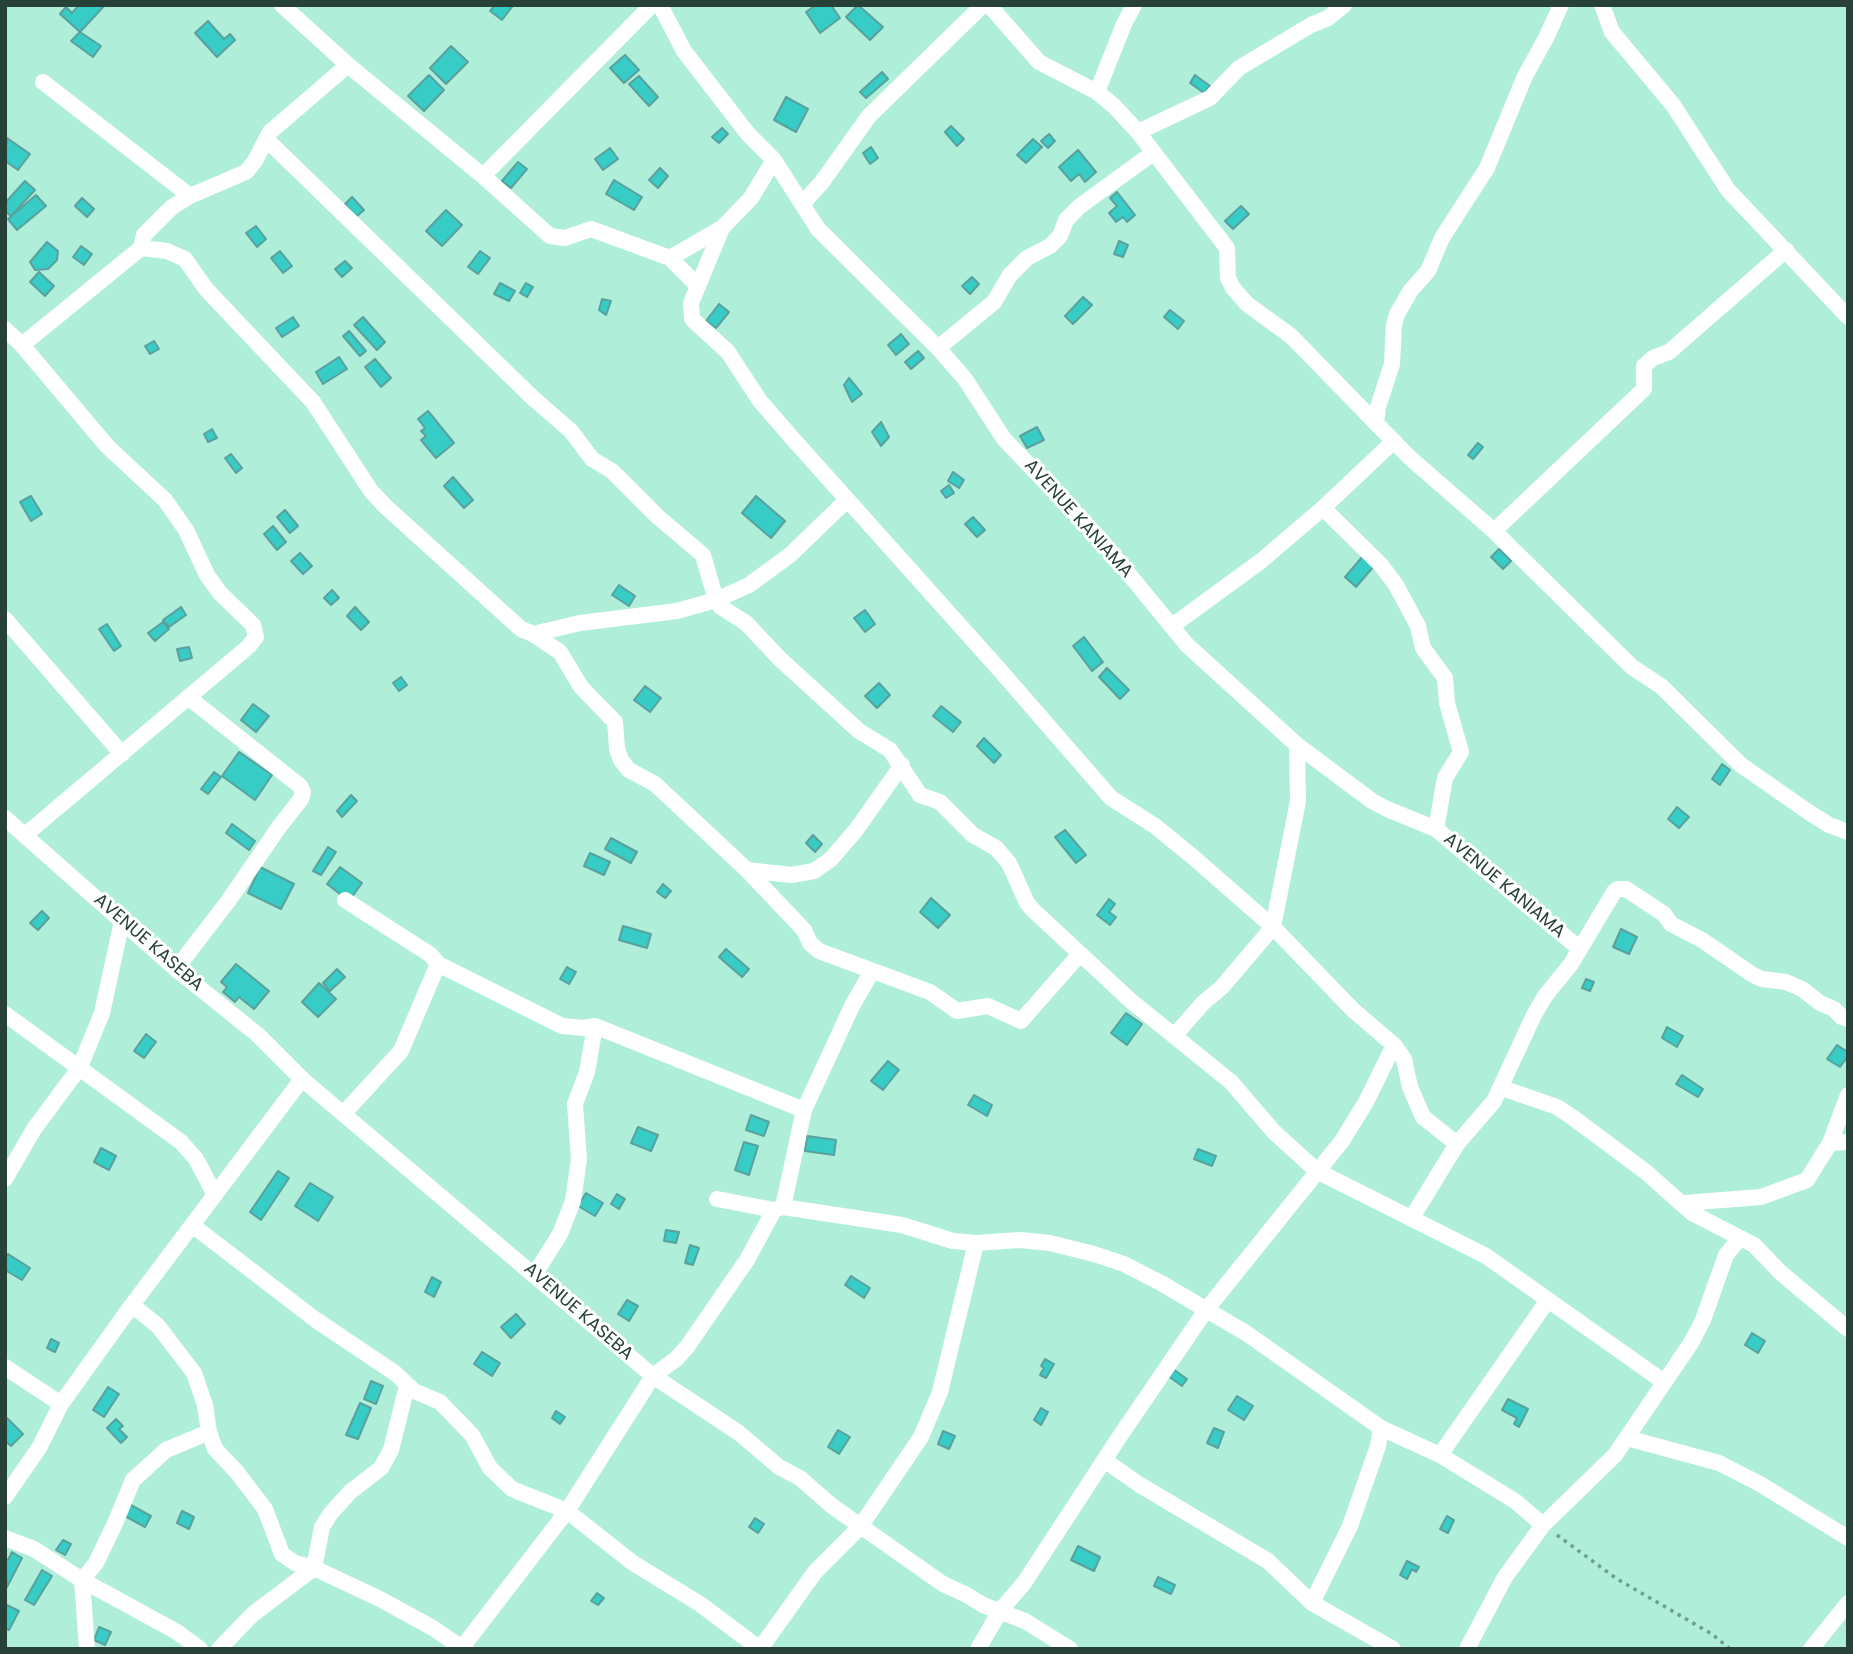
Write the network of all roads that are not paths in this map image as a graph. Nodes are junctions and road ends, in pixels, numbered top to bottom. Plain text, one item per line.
1 (282, 5) edge
2 (652, 5) edge
3 (660, 5) edge
4 (983, 5) edge
5 (989, 5) edge
6 (1134, 5) edge
7 (1344, 5) edge
8 (1561, 5) edge
9 (1602, 5) edge
10 (348, 65) junction
11 (43, 82) dead end
12 (1097, 92) junction
13 (1138, 132) junction
14 (266, 139) junction
15 (1153, 153) junction
16 (774, 160) junction
17 (483, 176) junction
18 (190, 196) junction
19 (802, 204) junction
20 (722, 228) junction
21 (141, 248) junction
22 (1786, 250) junction
23 (670, 258) junction
24 (698, 286) junction
25 (1848, 317) edge
26 (5, 329) edge
27 (22, 345) junction
28 (938, 348) junction
29 (1376, 423) junction
30 (1394, 441) junction
31 (846, 501) junction
32 (1323, 508) junction
33 (1494, 531) junction
34 (716, 600) junction
35 (5, 618) edge
36 (1172, 626) junction
37 (533, 634) junction
38 (188, 697) junction
39 (1297, 745) junction
40 (122, 754) junction
41 (902, 765) junction
42 (5, 818) edge
43 (1436, 829) junction
44 (1848, 832) edge
45 (25, 835) junction
46 (747, 870) junction
47 (345, 900) dead end
48 (122, 921) junction
49 (1273, 927) junction
50 (1580, 949) junction
51 (1080, 954) junction
52 (438, 964) junction
53 (176, 969) junction
54 (872, 971) junction
55 (5, 1014) edge
56 (1848, 1019) edge
57 (596, 1026) junction
58 (1174, 1036) junction
59 (1394, 1045) junction
60 (80, 1067) junction
61 (302, 1079) junction
62 (1502, 1088) junction
63 (1848, 1095) edge
64 (804, 1110) junction
65 (344, 1113) junction
66 (1848, 1142) edge
67 (1830, 1143) junction
68 (1457, 1144) junction
69 (1317, 1171) junction
70 (5, 1179) edge
71 (215, 1195) junction
72 (717, 1199) dead end
73 (1684, 1203) junction
74 (779, 1209) junction
75 (1411, 1219) junction
76 (192, 1225) junction
77 (1740, 1238) junction
78 (976, 1243) junction
79 (535, 1274) junction
80 (1548, 1300) junction
81 (132, 1305) junction
82 (1206, 1310) junction
83 (1848, 1329) edge
84 (5, 1367) edge
85 (653, 1376) junction
86 (1664, 1382) junction
87 (407, 1385) junction
88 (61, 1404) junction
89 (1381, 1428) junction
90 (209, 1432) junction
91 (1627, 1438) junction
92 (1440, 1455) junction
93 (1104, 1460) junction
94 (5, 1497) edge
95 (567, 1511) junction
96 (1543, 1525) junction
97 (860, 1527) junction
98 (5, 1538) edge
99 (1848, 1538) edge
100 (314, 1568) junction
101 (82, 1580) junction
102 (1312, 1603) junction
103 (1848, 1603) edge
104 (1000, 1611) junction
105 (461, 1648) edge
106 (87, 1649) edge
107 (200, 1649) edge
108 (219, 1649) edge
109 (760, 1649) edge
110 (978, 1649) edge
111 (1069, 1649) edge
112 (1393, 1649) edge
113 (1467, 1649) edge
114 (1811, 1649) edge

1 - 10 street
2 - 17 street
3 - 16 street, AVENUE KANIAMA
4 - 19 street
5 - 12 street
6 - 12 street
7 - 13 street
8 - 29 street
9 - 22 street
10 - 14 street
10 - 17 street
11 - 18 street
12 - 13 street
13 - 15 street
14 - 18 street
14 - 34 street
15 - 28 street
15 - 29 street
16 - 19 street, AVENUE KANIAMA
16 - 20 street
17 - 23 street
18 - 21 street
19 - 28 street, AVENUE KANIAMA
20 - 23 street
20 - 24 street
21 - 27 street
21 - 37 street
22 - 25 street
22 - 33 street
23 - 24 street
24 - 31 street
26 - 27 street
27 - 38 street
28 - 36 street, AVENUE KANIAMA
29 - 30 street
30 - 32 street
30 - 33 street
31 - 34 street
31 - 49 street
32 - 36 street
32 - 43 street
33 - 44 street
34 - 37 street
34 - 41 street
35 - 40 street
36 - 39 street, AVENUE KANIAMA
37 - 46 street
38 - 40 street
38 - 53 street
39 - 43 street, AVENUE KANIAMA
39 - 49 street
40 - 45 street
41 - 46 street
41 - 51 street
42 - 45 street, AVENUE KASEBA
43 - 50 street, AVENUE KANIAMA
45 - 48 street, AVENUE KASEBA
46 - 54 street
47 - 52 street
48 - 53 street, AVENUE KASEBA
48 - 60 street
49 - 58 street
49 - 59 street
50 - 56 street
50 - 62 street
51 - 54 street
51 - 58 street
52 - 57 street
52 - 65 street
53 - 61 street, AVENUE KASEBA
54 - 64 street
55 - 60 street
57 - 64 street
57 - 79 street
58 - 69 street
59 - 68 street
59 - 69 street
60 - 70 street
60 - 71 street
61 - 65 street, AVENUE KASEBA
61 - 71 street
62 - 68 street
62 - 73 street
63 - 67 street
64 - 74 street
65 - 79 street, AVENUE KASEBA
66 - 67 street
67 - 73 street
68 - 75 street
69 - 75 street
69 - 82 street
71 - 76 street
72 - 74 street
73 - 77 street
74 - 78 street
74 - 85 street
75 - 80 street
76 - 81 street
76 - 87 street
77 - 83 street
77 - 86 street
78 - 82 street
78 - 97 street
79 - 85 street, AVENUE KASEBA
80 - 86 street
80 - 92 street
81 - 88 street
81 - 90 street
82 - 89 street
82 - 93 street
84 - 88 street
85 - 95 street
85 - 97 street, AVENUE KASEBA
86 - 91 street
87 - 95 street
87 - 100 street
88 - 94 street
89 - 92 street
89 - 102 street
90 - 100 street
90 - 101 street
91 - 96 street
91 - 99 street
92 - 96 street
93 - 102 street
93 - 104 street
95 - 105 street
95 - 109 street
96 - 113 street
97 - 104 street, AVENUE KASEBA
97 - 109 street
98 - 101 street
100 - 105 street
100 - 108 street
101 - 106 street
101 - 107 street
102 - 112 street
103 - 114 street
104 - 110 street
104 - 111 street, AVENUE KASEBA

